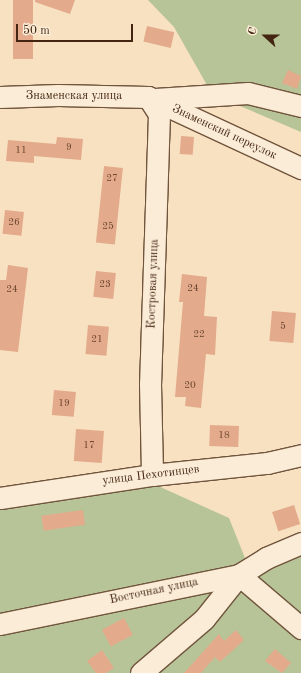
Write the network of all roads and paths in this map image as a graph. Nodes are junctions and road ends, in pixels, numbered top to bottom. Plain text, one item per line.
1 (0, 97) edge
2 (150, 99) junction
3 (301, 106) edge
4 (301, 168) edge
5 (301, 455) edge
6 (152, 475) junction
7 (0, 498) edge
8 (301, 543) edge
9 (239, 575) junction
10 (0, 624) edge
11 (301, 628) edge
12 (141, 673) edge

1 - 2 street, Знаменская улица
2 - 3 street, Знаменская улица
2 - 4 street, Знаменский переулок
2 - 6 street, Костровая улица
5 - 6 street, улица Пехотинцев
6 - 7 street, улица Пехотинцев
8 - 9 street, Восточная улица
9 - 10 street, Восточная улица
9 - 11 street
9 - 12 street

